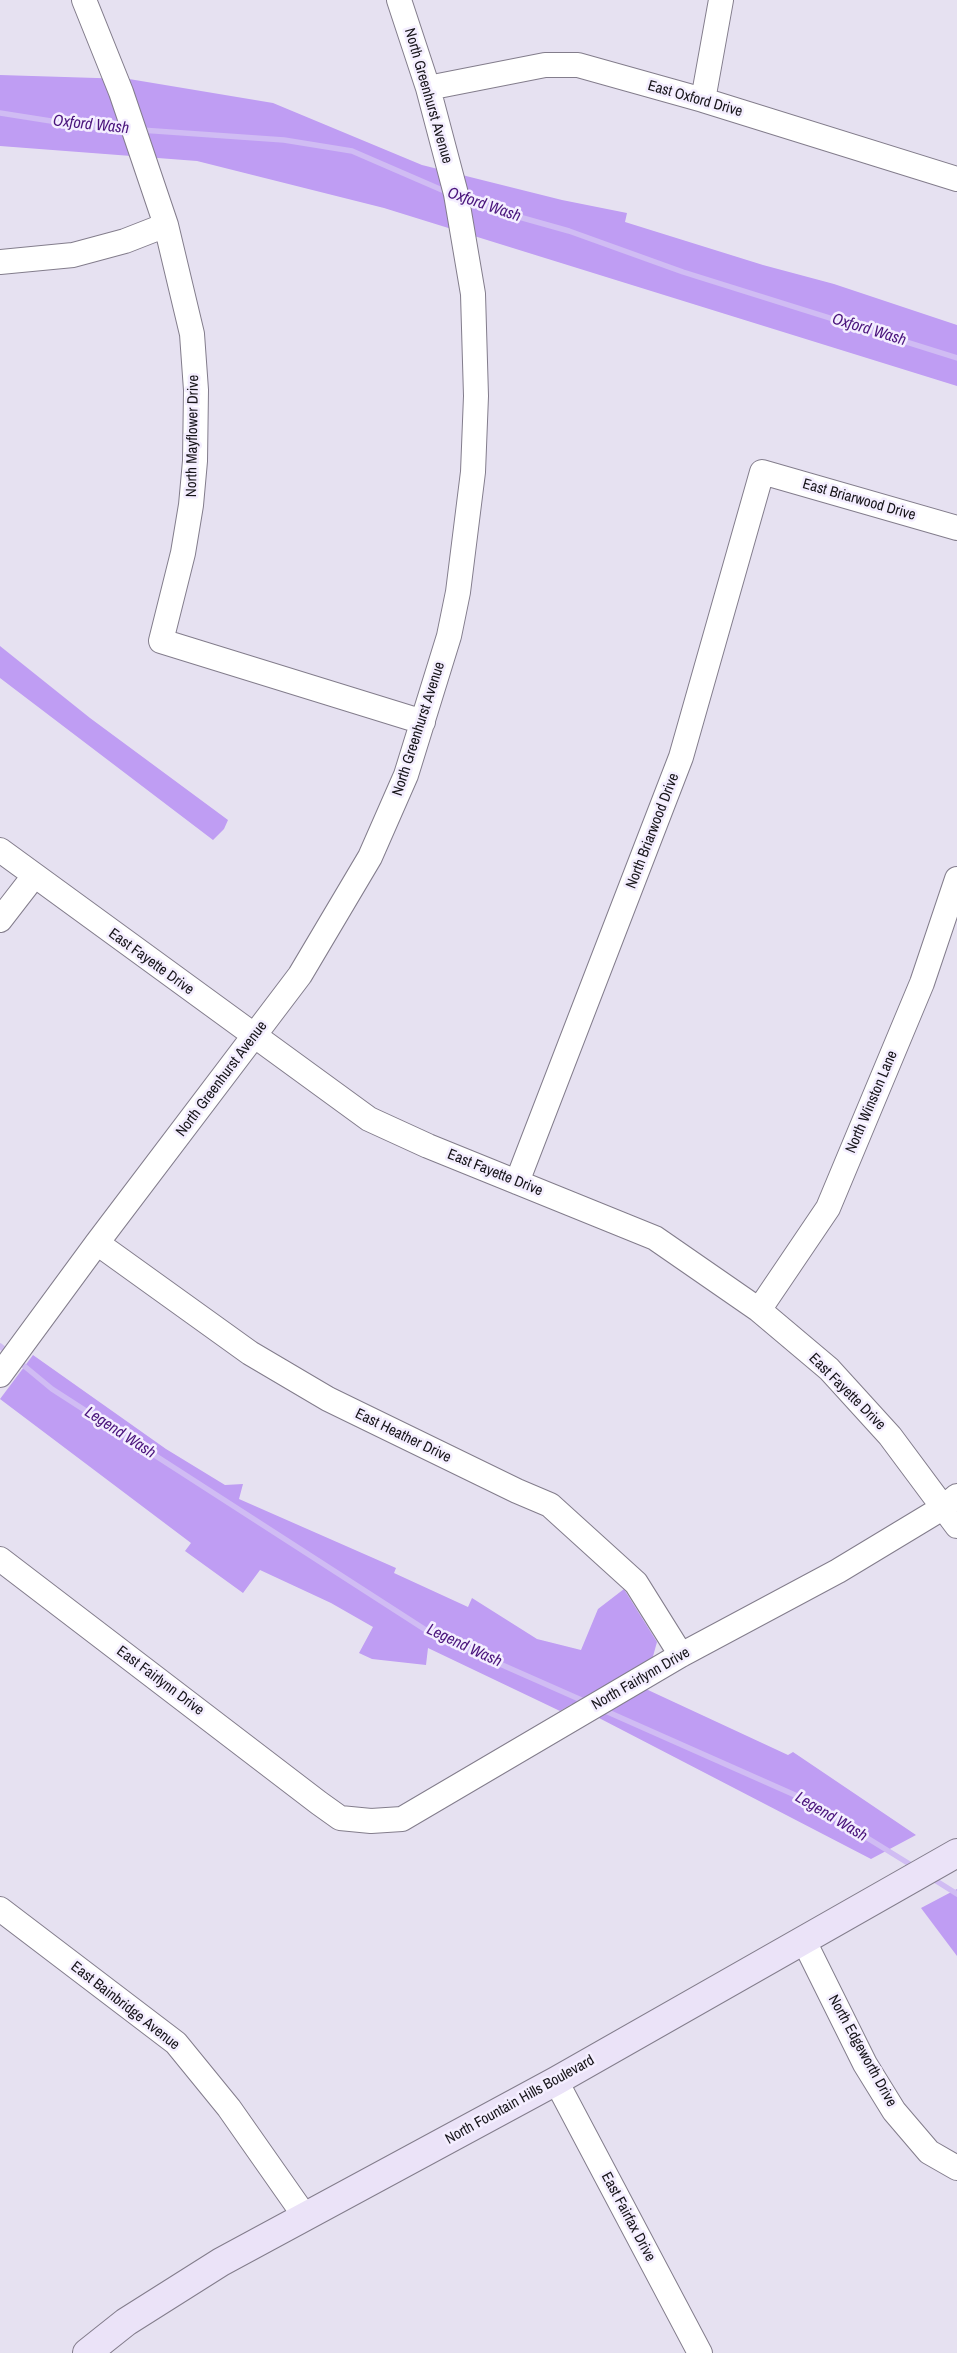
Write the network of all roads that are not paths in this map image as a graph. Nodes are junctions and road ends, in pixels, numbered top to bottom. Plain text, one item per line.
1 (84, 0) edge
2 (399, 0) edge
3 (721, 0) edge
4 (428, 88) junction
5 (702, 100) junction
6 (957, 179) edge
7 (166, 225) junction
8 (0, 262) edge
9 (762, 472) joint
10 (957, 528) edge
11 (423, 722) junction
12 (0, 850) edge
13 (34, 876) junction
14 (957, 879) edge
15 (0, 920) edge
16 (254, 1037) junction
17 (517, 1182) junction
18 (97, 1243) junction
19 (759, 1310) junction
20 (0, 1375) edge
21 (950, 1501) edge
22 (957, 1526) edge
23 (0, 1559) edge
24 (681, 1655) junction
25 (319, 1803) joint
26 (957, 1853) edge
27 (0, 1908) edge
28 (804, 1941) junction
29 (556, 2081) junction
30 (957, 2168) edge
31 (304, 2215) junction
32 (87, 2353) edge
33 (700, 2353) edge

1 - 7 street, North Mayflower Drive
2 - 4 street, North Greenhurst Avenue
3 - 5 street
4 - 5 street, East Oxford Drive
4 - 11 street, North Greenhurst Avenue
5 - 6 street, East Oxford Drive
7 - 8 street
7 - 11 street, North Mayflower Drive
9 - 10 street, East Briarwood Drive
9 - 17 street, North Briarwood Drive
11 - 16 street, North Greenhurst Avenue
12 - 13 street, East Fayette Drive
13 - 15 street
13 - 16 street, East Fayette Drive
14 - 19 street, North Winston Lane
16 - 17 street, East Fayette Drive
16 - 18 street, North Greenhurst Avenue
17 - 19 street, East Fayette Drive
18 - 20 street, North Greenhurst Avenue
18 - 24 street, East Heather Drive
19 - 21 street, East Fayette Drive
21 - 22 street, East Fayette Drive
21 - 24 street, North Fairlynn Drive
23 - 25 street, East Fairlynn Drive
24 - 25 street, North Fairlynn Drive
26 - 28 main road, North Fountain Hills Boulevard
27 - 31 street, East Bainbridge Avenue
28 - 29 main road, North Fountain Hills Boulevard
28 - 30 street, North Edgeworth Drive
29 - 31 main road, North Fountain Hills Boulevard
29 - 33 street, East Fairfax Drive
31 - 32 main road, North Fountain Hills Boulevard

